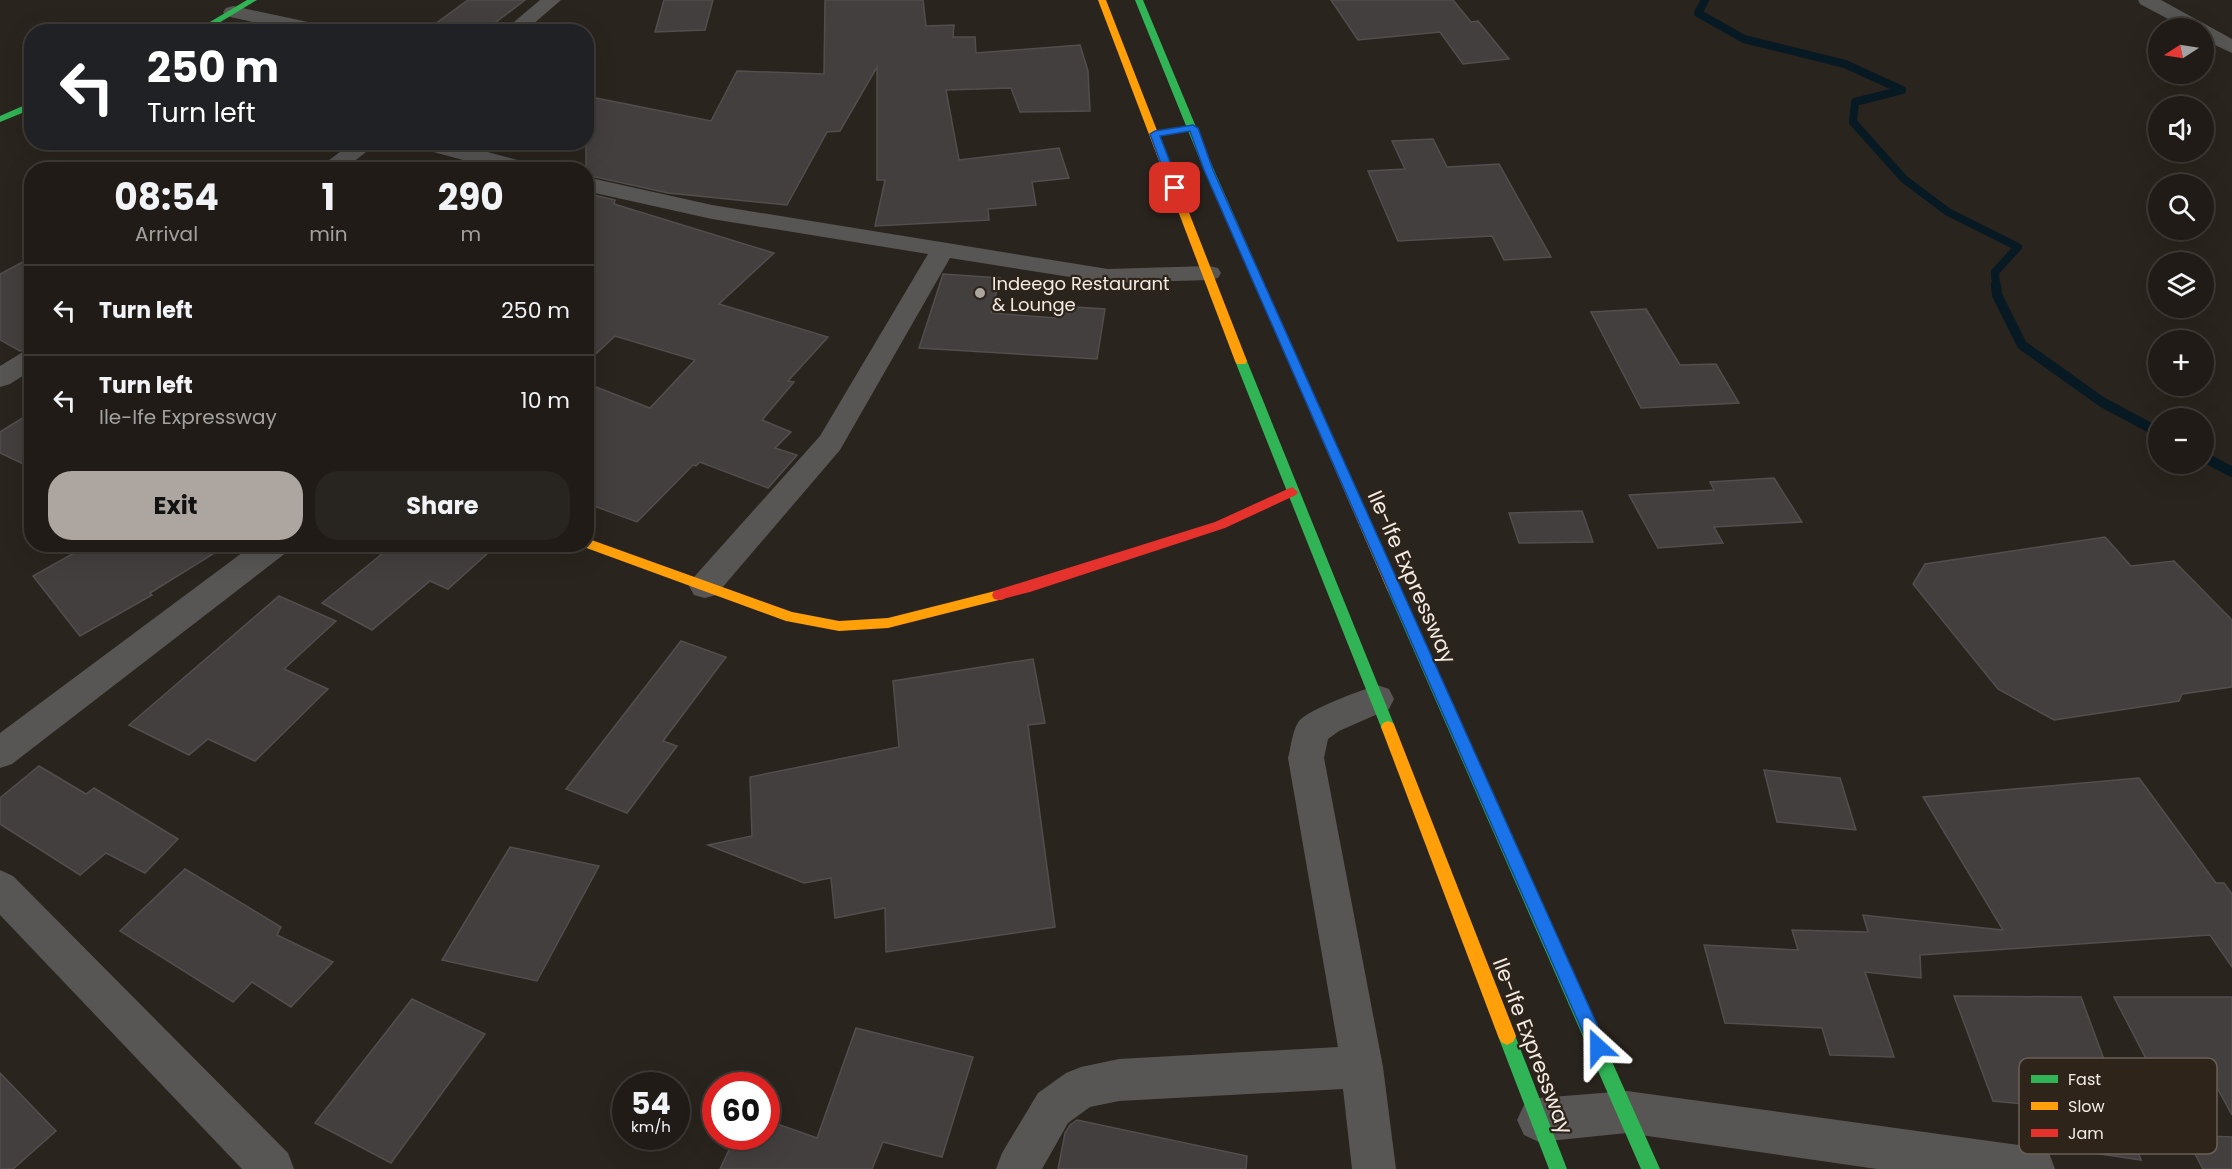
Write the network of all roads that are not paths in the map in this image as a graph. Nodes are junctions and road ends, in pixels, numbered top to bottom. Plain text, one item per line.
1 (253, 0) edge
2 (552, 0) edge
3 (1102, 0) edge
4 (1139, 0) edge
5 (2147, 0) edge
6 (233, 12) junction
7 (2180, 18) edge
8 (211, 24) edge
9 (289, 24) edge
10 (521, 24) edge
11 (2214, 37) edge
12 (2232, 47) edge
13 (24, 108) edge
14 (0, 119) edge
15 (1193, 128) junction
16 (1164, 132) junction
17 (356, 150) edge
18 (453, 150) edge
19 (339, 162) edge
20 (498, 162) edge
21 (594, 186) edge
22 (942, 251) junction
23 (1209, 273) junction
24 (24, 363) edge
25 (0, 378) edge
26 (1292, 492) junction
27 (594, 546) edge
28 (265, 552) edge
29 (705, 586) junction
30 (1377, 699) junction
31 (0, 753) edge
32 (0, 888) edge
33 (1362, 1067) junction
34 (1627, 1112) junction
35 (1539, 1120) junction
36 (272, 1169) edge
37 (1018, 1169) edge
38 (1374, 1169) edge
39 (1557, 1169) edge
40 (1651, 1169) edge
41 (2033, 1169) edge

1 - 6 main road
2 - 10 street
3 - 16 main road, Ile-Ife Expressway
4 - 15 main road, Ile-Ife Expressway
5 - 7 street
6 - 8 main road
6 - 9 street
11 - 12 street
13 - 14 main road
15 - 16 main road
15 - 34 main road, Ile-Ife Expressway
16 - 23 main road, Ile-Ife Expressway
17 - 19 street
18 - 20 street
21 - 22 street
22 - 23 street
22 - 29 street
23 - 26 main road, Ile-Ife Expressway
24 - 25 street
26 - 29 main road
26 - 30 main road, Ile-Ife Expressway
27 - 29 main road
28 - 31 street
30 - 33 street
30 - 35 main road, Ile-Ife Expressway
32 - 36 street
33 - 37 street
33 - 38 street
34 - 35 street
34 - 40 main road, Ile-Ife Expressway
34 - 41 street
35 - 39 main road, Ile-Ife Expressway

